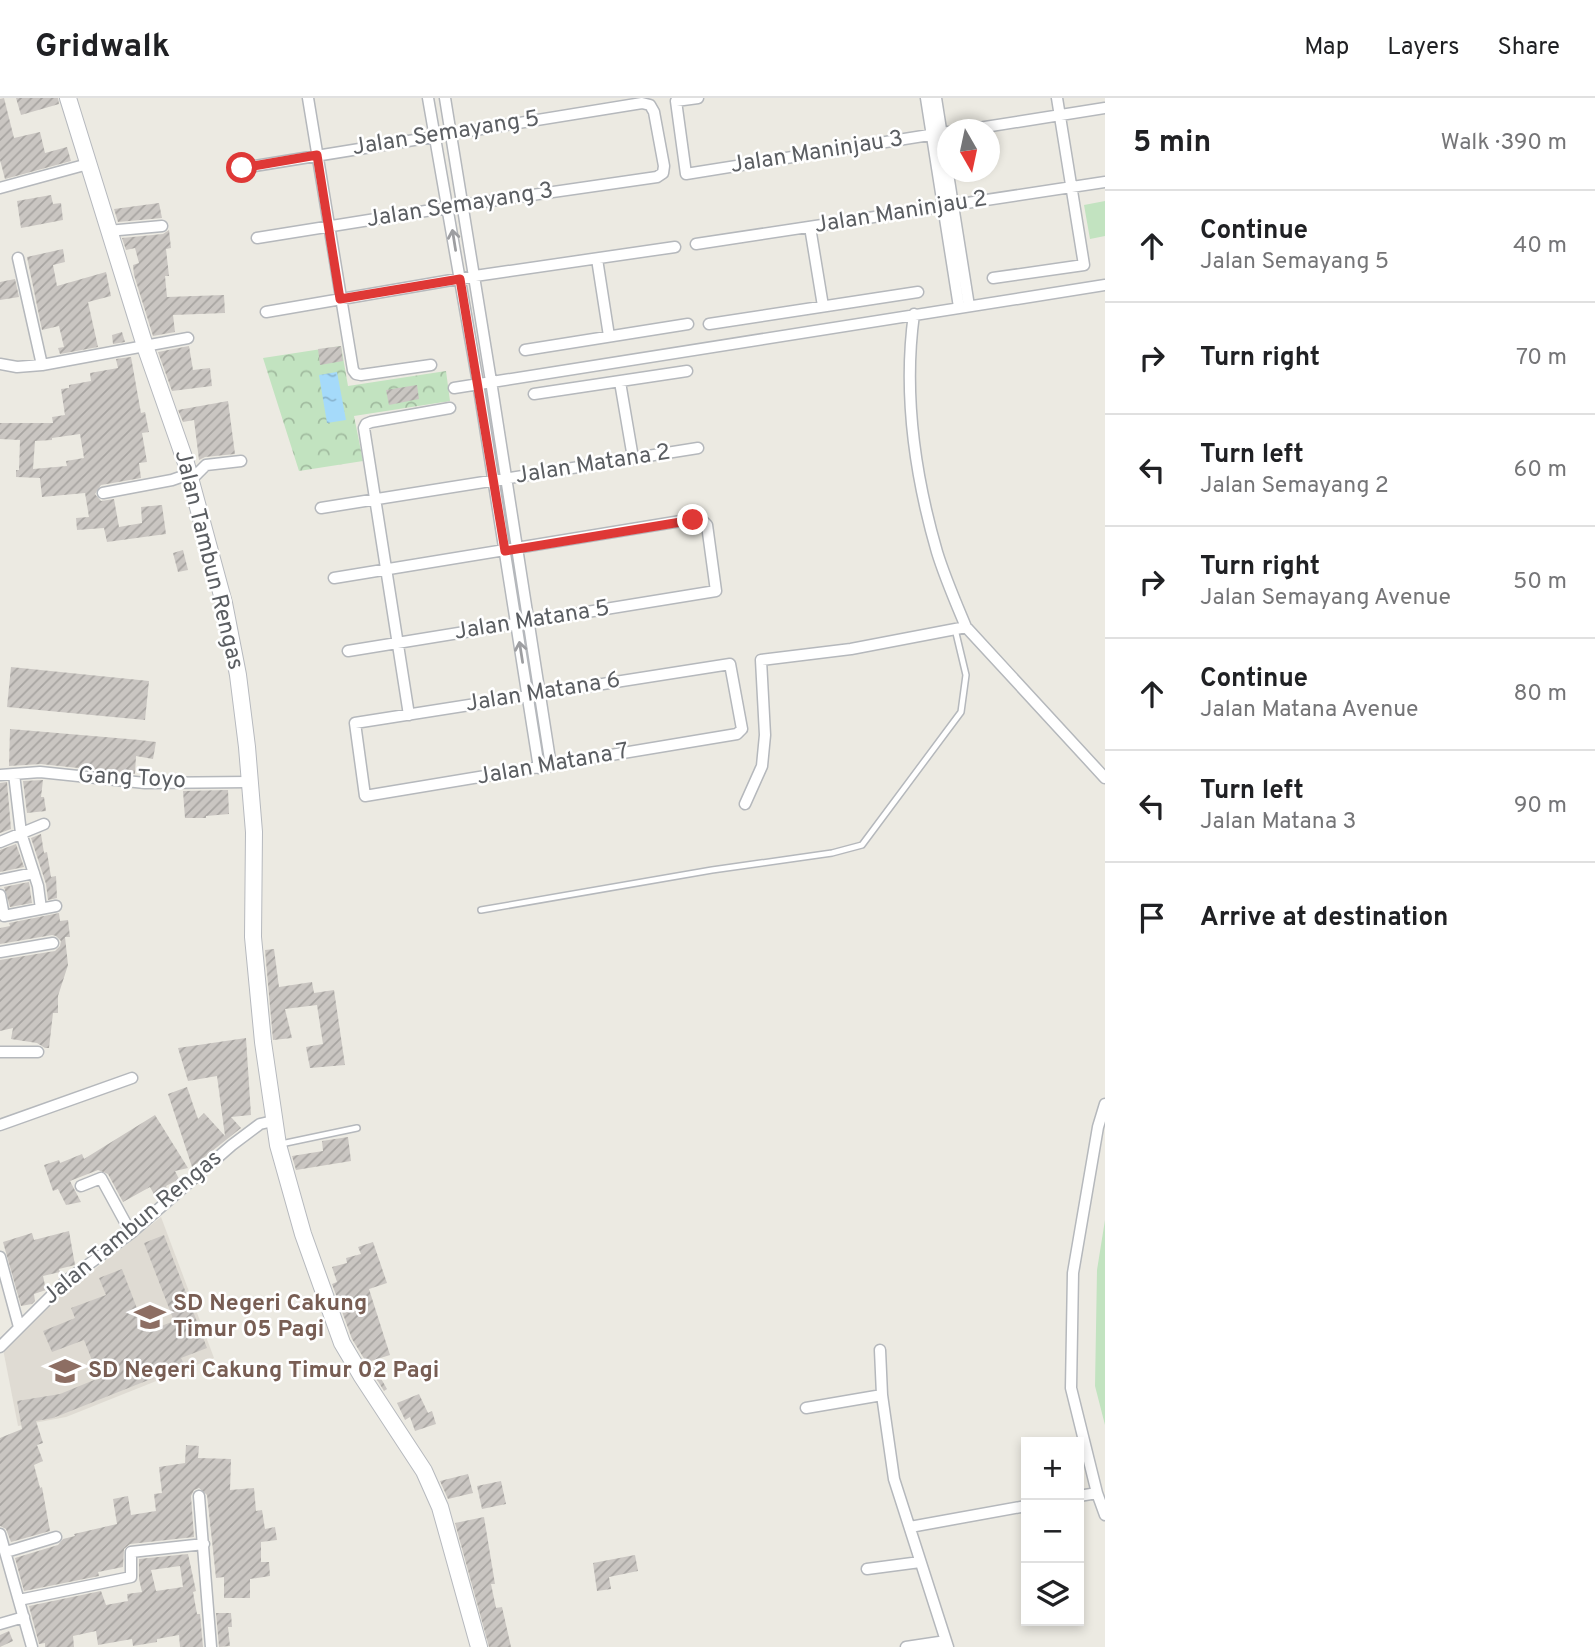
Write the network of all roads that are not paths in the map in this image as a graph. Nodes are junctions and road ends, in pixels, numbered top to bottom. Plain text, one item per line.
1 (68, 98) edge
2 (308, 98) edge
3 (428, 98) edge
4 (445, 98) edge
5 (698, 98) edge
6 (926, 98) edge
7 (936, 98) edge
8 (1058, 98) edge
9 (1105, 108) edge
10 (1060, 115) junction
11 (938, 119) edge
12 (1000, 125) edge
13 (937, 126) edge
14 (451, 133) junction
15 (937, 134) edge
16 (434, 136) junction
17 (317, 155) junction
18 (83, 165) junction
19 (242, 168) dead end
20 (663, 173) joint
21 (945, 182) edge
22 (1105, 182) edge
23 (1072, 187) junction
24 (0, 188) edge
25 (464, 205) junction
26 (948, 206) junction
27 (449, 207) junction
28 (162, 226) dead end
29 (328, 227) junction
30 (810, 227) junction
31 (108, 231) junction
32 (257, 238) dead end
33 (696, 244) dead end
34 (675, 247) dead end
35 (18, 258) dead end
36 (597, 259) junction
37 (475, 276) junction
38 (993, 278) dead end
39 (460, 279) junction
40 (1105, 285) edge
41 (918, 292) dead end
42 (340, 299) junction
43 (822, 306) junction
44 (964, 306) junction
45 (266, 312) dead end
46 (914, 314) junction
47 (688, 324) dead end
48 (709, 324) dead end
49 (609, 336) junction
50 (188, 338) dead end
51 (140, 346) junction
52 (525, 350) dead end
53 (0, 364) edge
54 (42, 365) junction
55 (431, 365) dead end
56 (687, 372) dead end
57 (491, 381) junction
58 (620, 382) junction
59 (478, 383) junction
60 (454, 388) dead end
61 (534, 394) dead end
62 (450, 408) dead end
63 (698, 448) dead end
64 (633, 458) junction
65 (241, 461) dead end
66 (188, 477) junction
67 (506, 478) junction
68 (494, 481) junction
69 (103, 493) dead end
70 (375, 500) junction
71 (321, 508) dead end
72 (517, 548) junction
73 (505, 551) junction
74 (386, 570) junction
75 (334, 578) dead end
76 (528, 622) junction
77 (516, 624) junction
78 (961, 628) junction
79 (398, 643) junction
80 (348, 651) dead end
81 (539, 693) junction
82 (527, 695) junction
83 (409, 715) junction
84 (740, 732) joint
85 (545, 767) junction
86 (14, 774) junction
87 (0, 775) edge
88 (1105, 778) edge
89 (240, 783) junction
90 (365, 796) joint
91 (745, 804) dead end
92 (44, 824) dead end
93 (21, 833) junction
94 (0, 842) edge
95 (34, 873) junction
96 (0, 880) edge
97 (0, 895) edge
98 (56, 906) dead end
99 (41, 909) junction
100 (481, 910) dead end
101 (2, 916) edge
102 (52, 943) dead end
103 (0, 952) edge
104 (0, 1052) edge
105 (38, 1052) dead end
106 (132, 1078) dead end
107 (1105, 1104) edge
108 (267, 1123) junction
109 (0, 1125) edge
110 (357, 1128) dead end
111 (1101, 1129) edge
112 (278, 1144) junction
113 (1100, 1145) edge
114 (81, 1186) dead end
115 (131, 1233) junction
116 (0, 1257) edge
117 (19, 1327) junction
118 (0, 1347) edge
119 (880, 1350) dead end
120 (882, 1395) junction
121 (806, 1408) dead end
122 (1097, 1493) junction
123 (1084, 1495) edge
124 (199, 1496) dead end
125 (1021, 1507) edge
126 (1105, 1515) edge
127 (910, 1527) junction
128 (0, 1534) edge
129 (56, 1537) dead end
130 (204, 1544) junction
131 (6, 1552) junction
132 (920, 1562) junction
133 (867, 1569) dead end
134 (19, 1600) junction
135 (23, 1617) junction
136 (0, 1625) edge
137 (947, 1644) edge
138 (32, 1647) edge
139 (211, 1647) edge
140 (479, 1647) edge
141 (906, 1647) edge

1 - 18 street, Jalan Tambun Rengas
2 - 17 street
3 - 16 street
4 - 14 street
5 - 15 street, Jalan Maninjau 3
6 - 13 street
7 - 11 street
8 - 10 street
9 - 10 street
10 - 12 street
10 - 23 street
14 - 16 street, Jalan Semayang 5
14 - 20 street, Jalan Semayang 5
14 - 25 street
16 - 17 street, Jalan Semayang 5
16 - 27 street
17 - 19 street, Jalan Semayang 5
17 - 29 street
18 - 24 street
18 - 31 street, Jalan Tambun Rengas
20 - 25 street, Jalan Semayang 3
21 - 26 street
22 - 23 street, Jalan Maninjau 2
23 - 26 street, Jalan Maninjau 2
23 - 38 street
25 - 27 street, Jalan Semayang 3
25 - 37 street
26 - 30 street, Jalan Maninjau 2
26 - 44 street
27 - 29 street, Jalan Semayang 3
39 -> 27 street
28 - 31 street
29 - 32 street, Jalan Semayang 3
29 - 42 street
30 - 33 street, Jalan Maninjau 2
30 - 43 street
31 - 51 street, Jalan Tambun Rengas
34 - 36 street
35 - 54 street
36 - 37 street
36 - 49 street
37 - 39 street
37 - 57 street
39 - 42 street
39 - 59 street
40 - 44 street
41 - 43 street
42 - 45 street
42 - 55 street
43 - 48 street
44 - 46 street
46 - 57 street
46 - 78 street
47 - 49 street
49 - 52 street
50 - 51 street
51 - 54 street
51 - 66 street, Jalan Tambun Rengas
53 - 54 street
56 - 58 street
57 - 59 street
57 - 67 street
58 - 61 street
58 - 64 street
59 - 60 street
59 - 68 street
62 - 70 street
63 - 64 street, Jalan Matana 2
64 - 67 street, Jalan Matana 2
65 - 66 street
66 - 69 street
66 - 89 street, Jalan Tambun Rengas
67 - 68 street, Jalan Matana 2
67 - 72 street
68 - 70 street, Jalan Matana 2
68 - 73 street
70 - 71 street, Jalan Matana 2
70 - 74 street
72 - 73 street
72 - 76 street
72 - 76 street, Jalan Matana 5
73 - 74 street
73 - 77 street
74 - 75 street
74 - 79 street
76 - 77 street, Jalan Matana 5
76 - 81 street
77 - 79 street, Jalan Matana 5
82 -> 77 street
78 - 88 street
78 - 91 street
78 - 100 lane
79 - 80 street, Jalan Matana 5
79 - 83 street
81 - 82 street, Jalan Matana 6
81 - 84 street, Jalan Matana 6
81 - 85 street
82 - 83 street, Jalan Matana 6
82 - 85 street
83 - 90 street, Jalan Matana 6
84 - 85 street, Jalan Matana 7
85 - 90 street, Jalan Matana 7
86 - 87 street, Gang Toyo
86 - 89 street, Gang Toyo
86 - 93 street
89 - 108 street, Jalan Tambun Rengas
92 - 93 street
93 - 94 street
93 - 95 street
95 - 96 street
95 - 99 street
97 - 101 street
98 - 99 street
99 - 101 street
102 - 103 street
104 - 105 street
106 - 109 street
107 - 111 street
108 - 112 street, Jalan Tambun Rengas
108 - 115 street, Jalan Tambun Rengas
110 - 112 lane
111 - 113 street
112 - 140 street, Jalan Tambun Rengas
113 - 122 street
114 - 115 street
115 - 117 street, Jalan Tambun Rengas
116 - 117 street
117 - 118 street, Jalan Tambun Rengas
119 - 120 street
120 - 121 street
120 - 127 street
122 - 123 street
122 - 126 street
124 - 130 street
125 - 127 street
127 - 132 street
128 - 131 street
129 - 131 street
130 - 134 street
130 - 139 street
131 - 134 street
132 - 133 street
132 - 137 street
134 - 135 street
135 - 136 street
135 - 138 street
137 - 141 street

